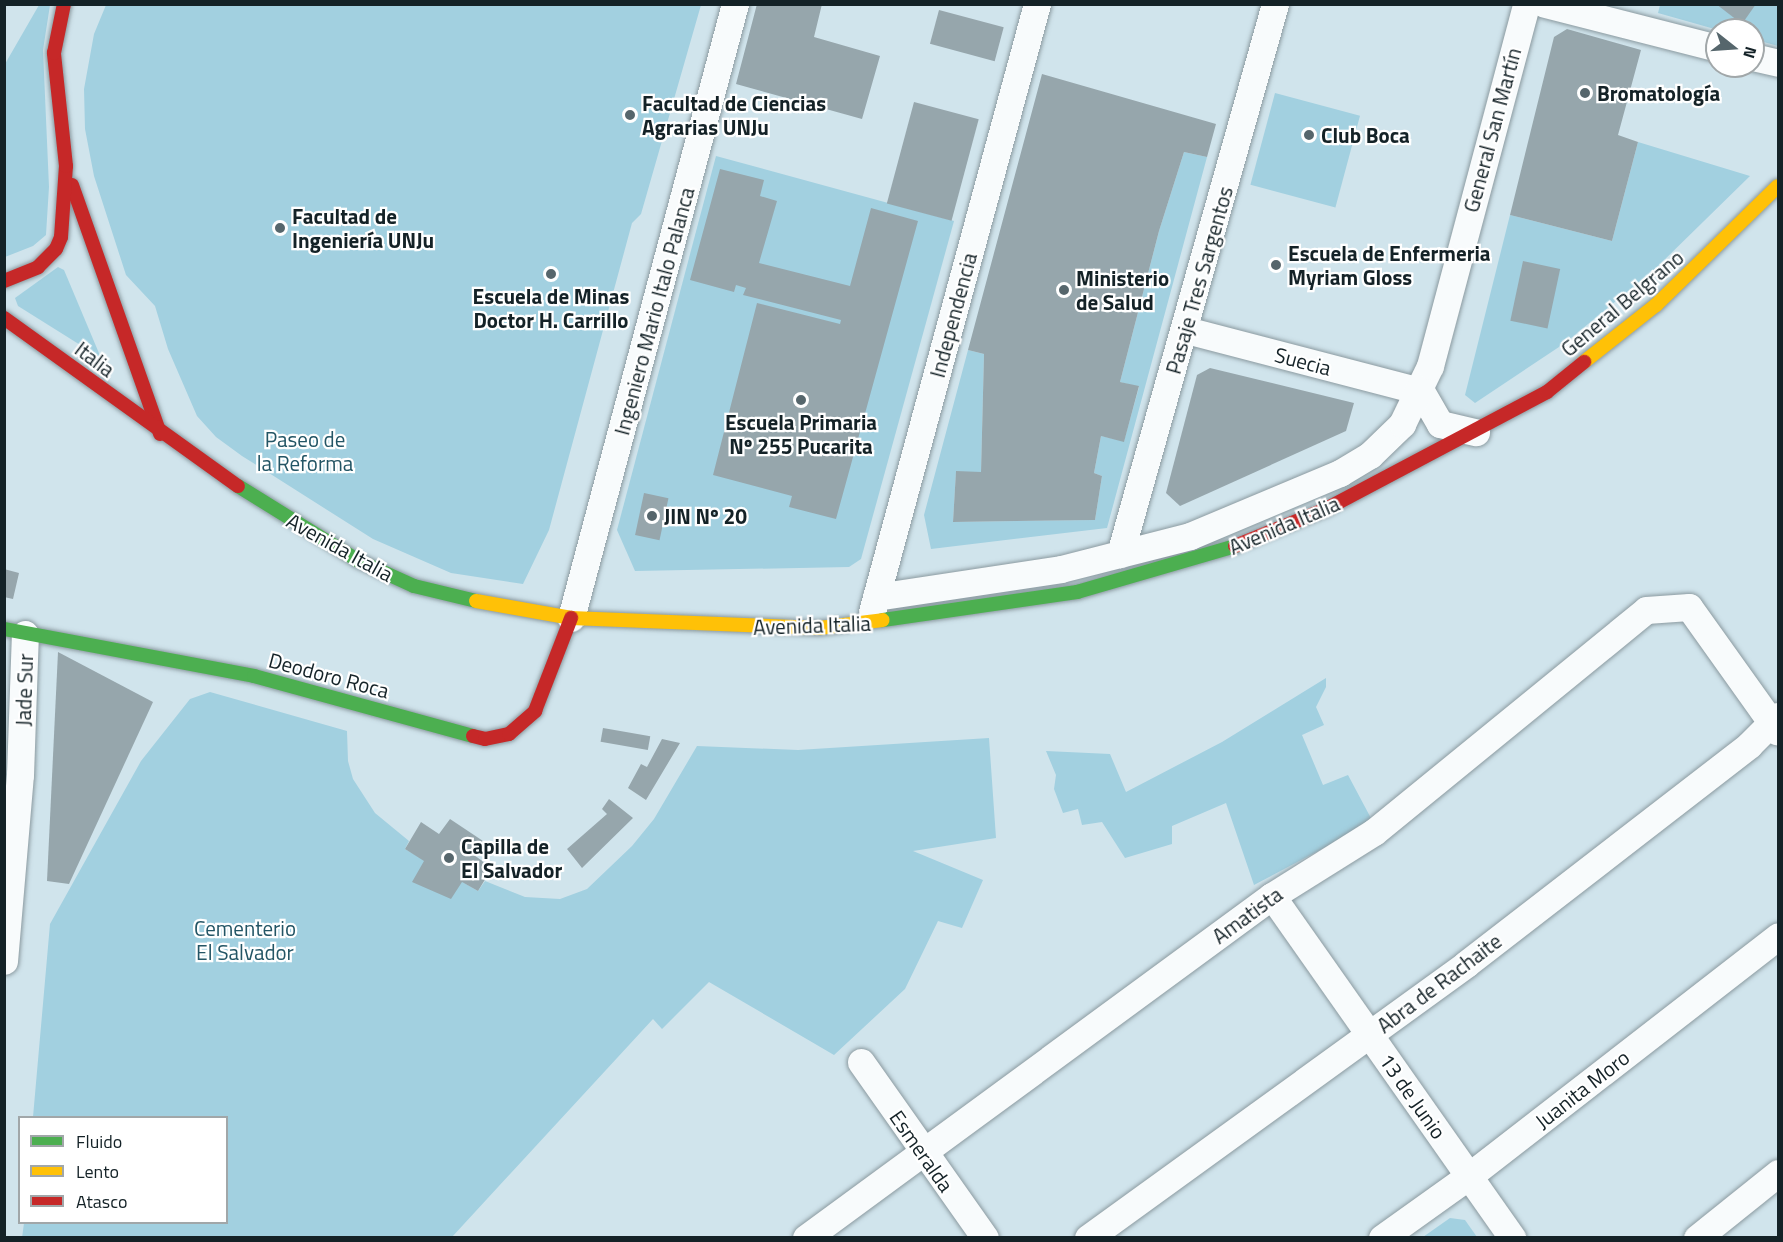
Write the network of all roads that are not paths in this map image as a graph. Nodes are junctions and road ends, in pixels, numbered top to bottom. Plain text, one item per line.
1 (64, 4) edge
2 (735, 4) edge
3 (1037, 4) edge
4 (1275, 4) edge
5 (1526, 4) edge
6 (1545, 4) edge
7 (1705, 45) edge
8 (66, 166) junction
9 (1779, 186) edge
10 (4, 281) edge
11 (4, 318) edge
12 (1186, 330) junction
13 (1421, 391) junction
14 (1476, 432) junction
15 (160, 434) junction
16 (1120, 554) junction
17 (876, 597) junction
18 (572, 618) junction
19 (868, 624) junction
20 (15, 631) edge
21 (1776, 723) edge
22 (1272, 896) junction
23 (1779, 936) edge
24 (4, 961) edge
25 (1371, 1035) junction
26 (861, 1062) dead end
27 (921, 1150) junction
28 (1779, 1173) edge
29 (1469, 1176) junction
30 (806, 1238) edge
31 (985, 1238) edge
32 (1088, 1238) edge
33 (1382, 1238) edge
34 (1512, 1238) edge
35 (1697, 1238) edge

1 - 8 main road
2 - 18 street, Ingeniero Mario Italo Palanca
3 - 17 street, Independencia
4 - 12 street, Pasaje Tres Sargentos
5 - 13 street, General San Martín
6 - 7 street
8 - 10 main road
8 - 15 main road
9 - 14 main road, General Belgrano
11 - 15 main road, Italia
12 - 13 street, Suecia
12 - 16 street, Pasaje Tres Sargentos
13 - 14 street
13 - 16 street, Avenida Italia
14 - 19 main road, Avenida Italia
15 - 18 main road, Avenida Italia
16 - 17 street, Avenida Italia
17 - 19 street, Independencia
18 - 19 main road, Avenida Italia
18 - 20 main road, Deodoro Roca
20 - 24 street, Jade Sur
21 - 22 street, Amatista
21 - 25 street, Abra de Rachaite
22 - 25 street, 13 de Junio
22 - 27 street, Amatista
23 - 29 street, Juanita Moro
25 - 29 street, 13 de Junio
25 - 32 street, Abra de Rachaite
26 - 27 street, Esmeralda
27 - 30 street, Amatista
27 - 31 street, Esmeralda
28 - 35 street
29 - 33 street, Juanita Moro
29 - 34 street, 13 de Junio

